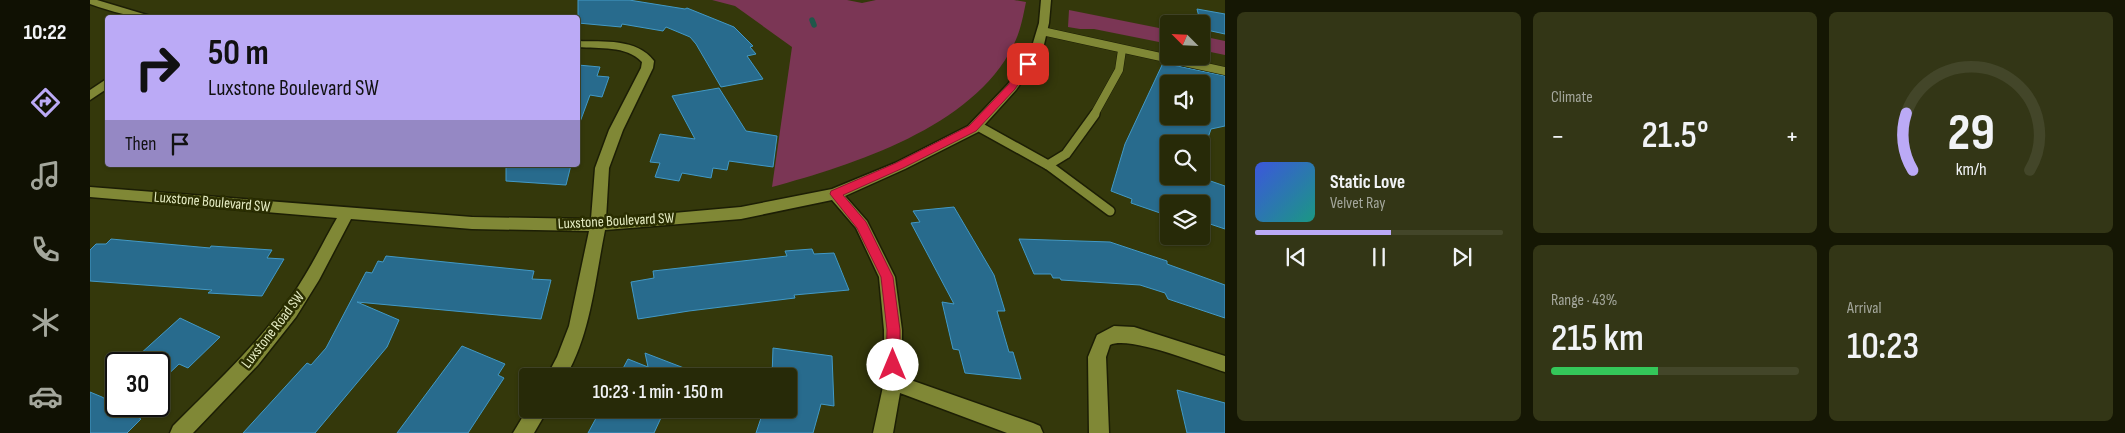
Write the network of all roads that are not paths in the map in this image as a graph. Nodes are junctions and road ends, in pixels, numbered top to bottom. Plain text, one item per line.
1 (1046, 0) edge
2 (90, 1) edge
3 (138, 15) edge
4 (1042, 31) junction
5 (580, 44) edge
6 (1122, 50) junction
7 (1225, 71) edge
8 (105, 84) edge
9 (90, 96) edge
10 (976, 125) junction
11 (1048, 165) junction
12 (90, 192) edge
13 (835, 194) junction
14 (1110, 211) dead end
15 (347, 213) junction
16 (598, 225) junction
17 (1225, 364) edge
18 (560, 368) edge
19 (893, 382) junction
20 (533, 418) edge
21 (180, 433) edge
22 (524, 433) edge
23 (883, 433) edge
24 (1033, 433) edge
25 (1099, 433) edge

1 - 4 street, Luxstone Boulevard SW
2 - 3 street
4 - 6 lane
4 - 10 street, Luxstone Boulevard SW
5 - 16 street
6 - 7 lane
6 - 11 lane
8 - 9 street
10 - 11 lane
10 - 13 street, Luxstone Boulevard SW
11 - 14 lane
12 - 15 street, Luxstone Boulevard SW
13 - 16 street, Luxstone Boulevard SW
13 - 19 street
15 - 16 street, Luxstone Boulevard SW
15 - 21 street, Luxstone Road SW
16 - 18 street
17 - 25 street
19 - 23 street
19 - 24 street
20 - 22 street

